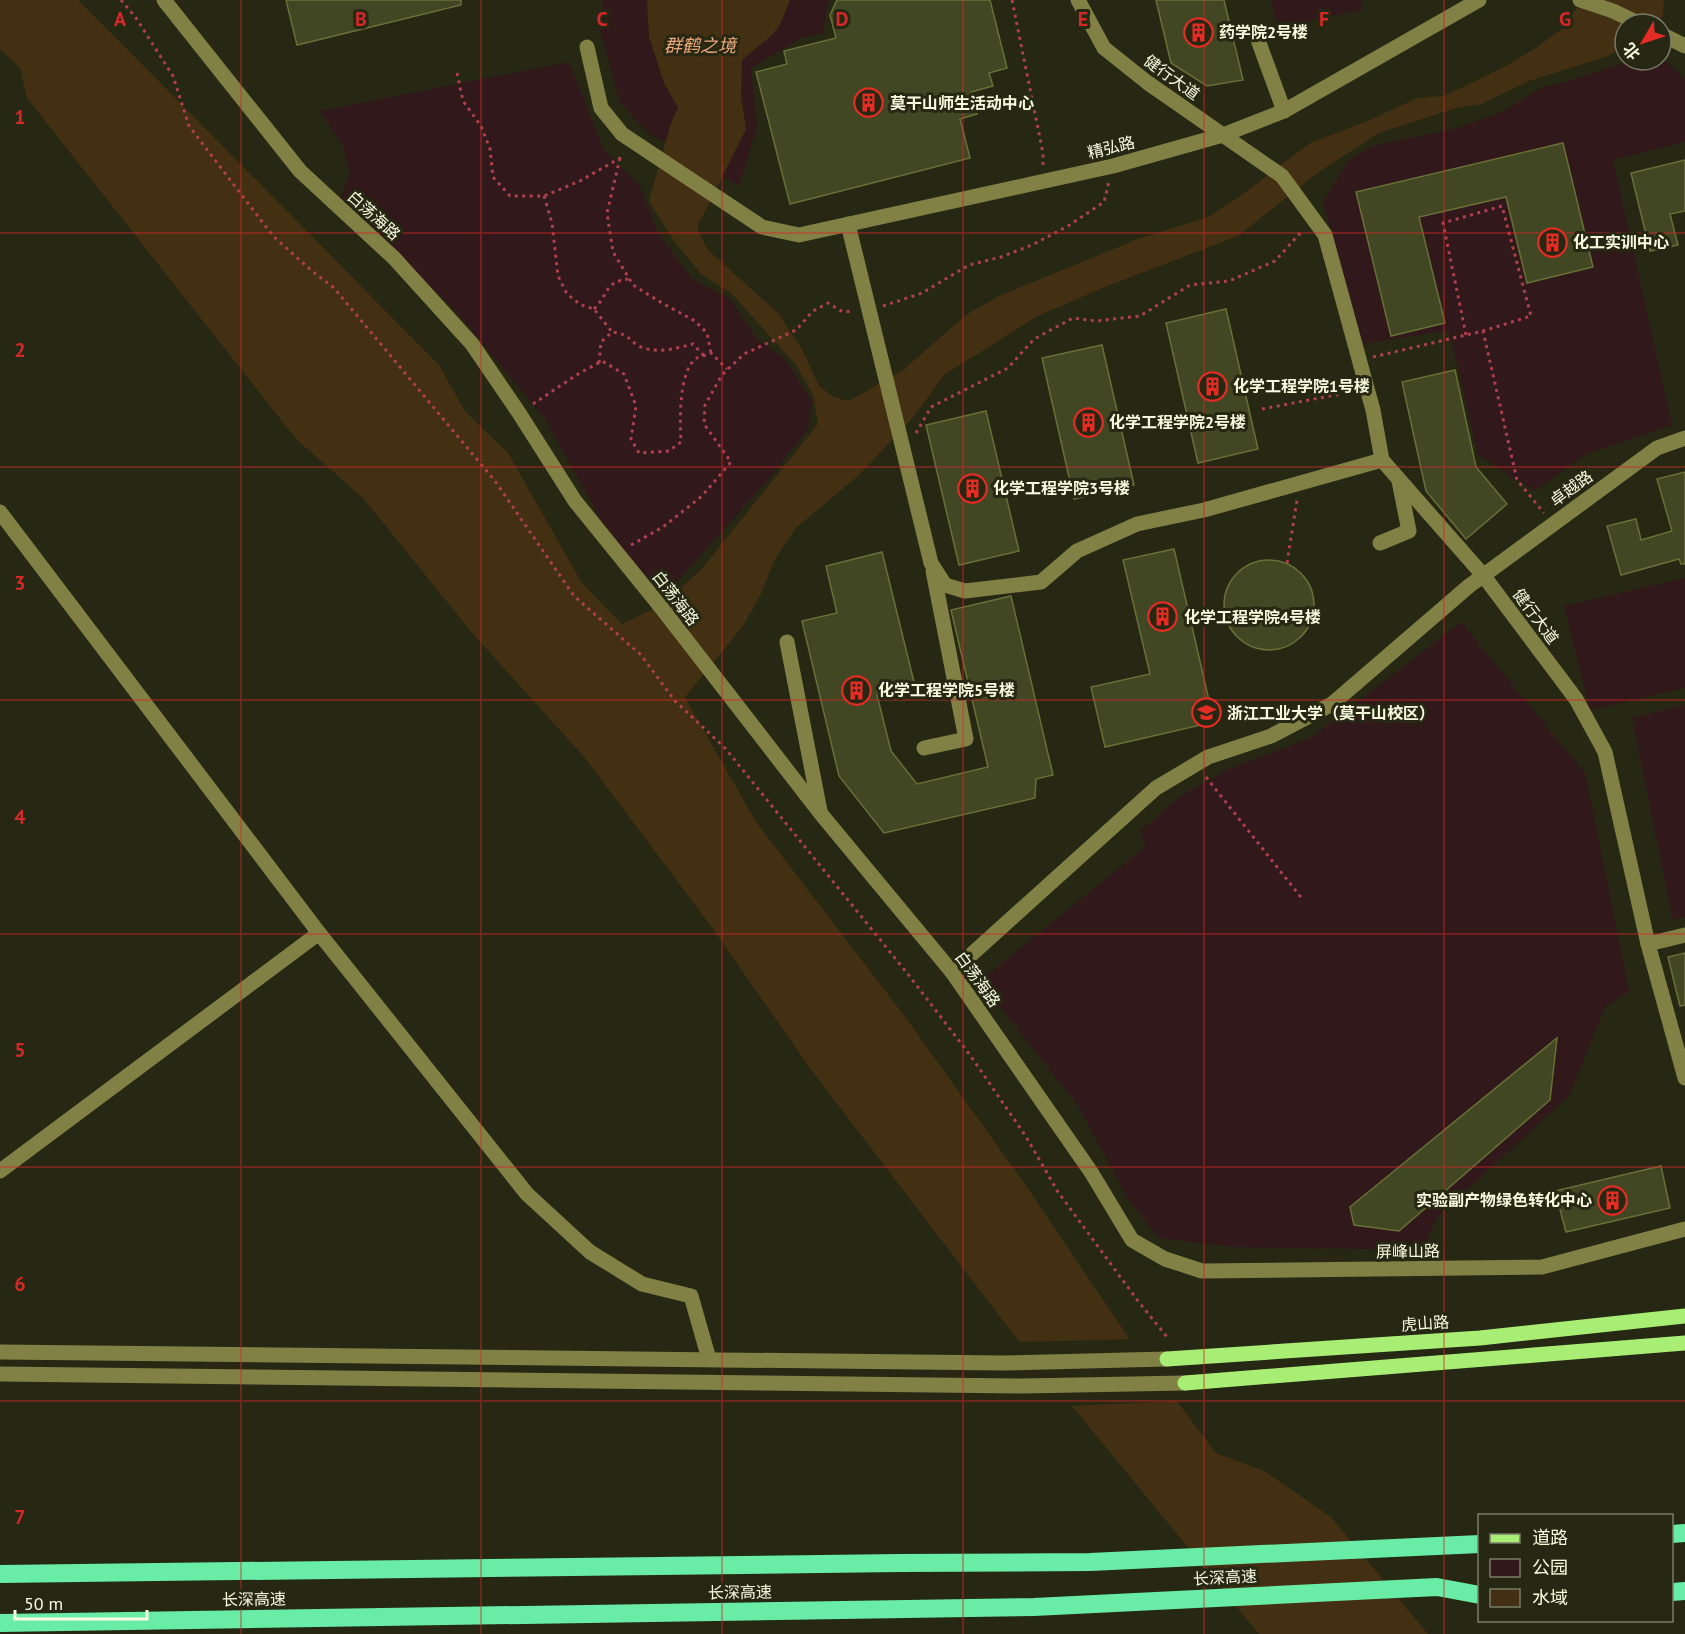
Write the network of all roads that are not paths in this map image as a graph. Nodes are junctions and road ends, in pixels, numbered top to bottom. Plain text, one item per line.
1 (164, 0) edge
2 (1078, 0) edge
3 (1479, 0) edge
4 (1580, 0) edge
5 (1615, 12) edge
6 (1258, 40) dead end
7 (587, 47) dead end
8 (1284, 111) junction
9 (1223, 135) junction
10 (848, 224) junction
11 (1685, 438) edge
12 (1382, 460) junction
13 (1399, 481) junction
14 (0, 512) edge
15 (1380, 543) dead end
16 (931, 563) junction
17 (1483, 575) junction
18 (787, 642) dead end
19 (924, 748) dead end
20 (821, 814) junction
21 (319, 933) junction
22 (1685, 935) edge
23 (1647, 944) junction
24 (952, 972) junction
25 (1685, 1078) edge
26 (0, 1171) edge
27 (1685, 1229) edge
28 (1132, 1240) joint
29 (1685, 1316) edge
30 (1685, 1343) edge
31 (0, 1352) edge
32 (709, 1359) junction
33 (1167, 1359) joint
34 (0, 1374) edge
35 (1185, 1383) joint
36 (1478, 1545) edge
37 (0, 1574) edge
38 (1478, 1595) edge
39 (0, 1623) edge

1 - 20 street, 白荡海路
2 - 9 street, 健行大道
3 - 8 street, 精弘路
4 - 5 street
6 - 8 street
7 - 10 street, 精弘路
8 - 9 street, 精弘路
9 - 10 street, 精弘路
9 - 12 street, 健行大道
10 - 16 street
11 - 17 street, 卓越路
12 - 13 street, 健行大道
12 - 16 street
13 - 15 street
13 - 17 street, 健行大道
14 - 21 street
16 - 19 street
17 - 23 street, 健行大道
17 - 24 street, 卓越路
18 - 20 street
20 - 24 street, 白荡海路
21 - 26 street
21 - 32 street
22 - 23 street
23 - 25 street, 健行大道
24 - 28 street, 白荡海路
27 - 28 street, 屏峰山路
29 - 33 main road, 虎山路
30 - 35 main road
31 - 32 street
32 - 33 street
34 - 35 street
36 - 37 highway, 长深高速
38 - 39 highway, 长深高速

